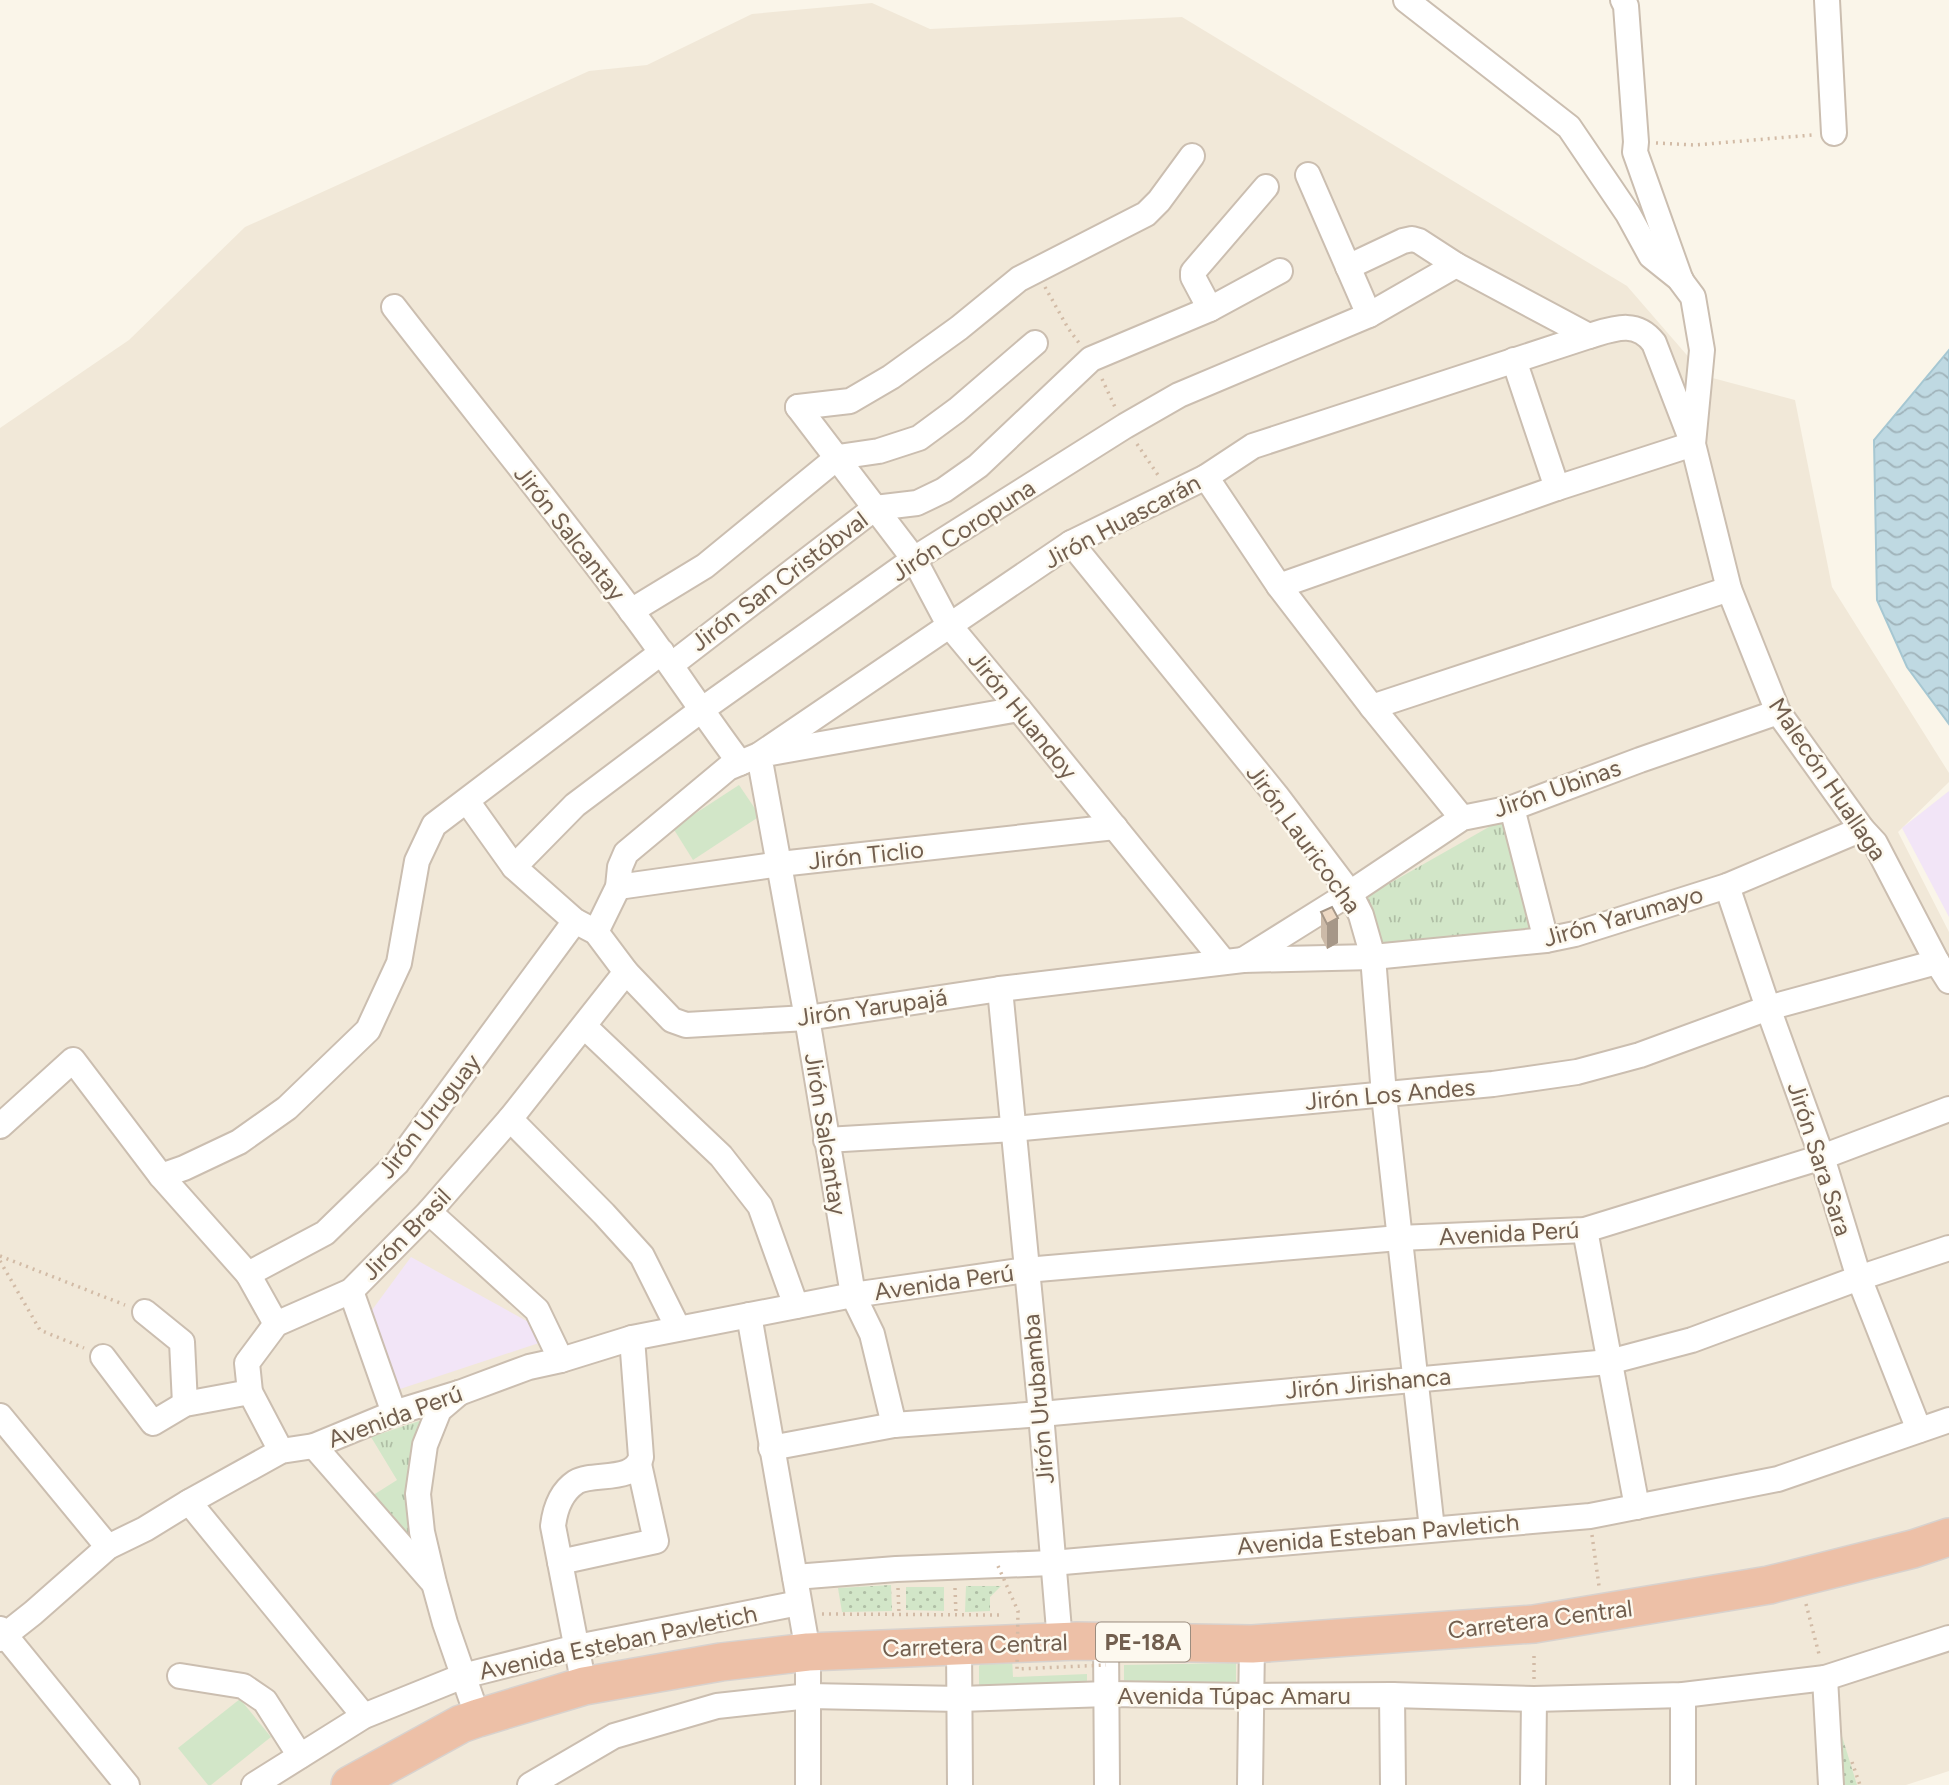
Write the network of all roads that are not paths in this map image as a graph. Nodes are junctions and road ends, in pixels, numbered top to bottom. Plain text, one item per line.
1 (1406, 0) edge
2 (1623, 0) edge
3 (1827, 0) edge
4 (1834, 133) road end
5 (1192, 156) dead end
6 (1308, 175) dead end
7 (1266, 187) dead end
8 (1457, 265) junction
9 (1348, 267) junction
10 (1280, 271) dead end
11 (1681, 281) junction
12 (394, 307) dead end
13 (1210, 309) junction
14 (1370, 315) junction
15 (1589, 335) junction
16 (1035, 343) dead end
17 (1514, 360) junction
18 (1693, 444) junction
19 (838, 457) junction
20 (1206, 477) junction
21 (1557, 488) junction
22 (875, 508) junction
23 (1071, 543) junction
24 (914, 559) junction
25 (1279, 586) junction
26 (1729, 589) junction
27 (631, 611) junction
28 (949, 625) junction
29 (666, 658) junction
30 (1372, 707) junction
31 (1019, 709) junction
32 (700, 711) junction
33 (1778, 712) junction
34 (750, 759) junction
35 (467, 801) junction
36 (1512, 808) junction
37 (1462, 818) junction
38 (1115, 827) junction
39 (1862, 829) junction
40 (780, 864) junction
41 (514, 867) junction
42 (1727, 886) junction
43 (618, 887) junction
44 (1350, 893) junction
45 (585, 927) junction
46 (1546, 940) junction
47 (1373, 957) junction
48 (1233, 961) junction
49 (626, 972) junction
50 (1943, 972) edge
51 (1000, 989) junction
52 (1768, 1008) junction
53 (807, 1018) junction
54 (585, 1027) junction
55 (1384, 1094) junction
56 (1949, 1110) edge
57 (510, 1119) junction
58 (0, 1126) edge
59 (1014, 1129) junction
60 (827, 1140) junction
61 (1822, 1157) junction
62 (161, 1176) junction
63 (429, 1212) junction
64 (1585, 1230) junction
65 (1399, 1238) junction
66 (1949, 1248) edge
67 (1026, 1270) junction
68 (248, 1274) junction
69 (1859, 1278) junction
70 (351, 1291) junction
71 (853, 1295) junction
72 (796, 1306) junction
73 (145, 1312) road end
74 (749, 1315) junction
75 (276, 1324) junction
76 (678, 1328) junction
77 (632, 1338) junction
78 (103, 1357) road end
79 (561, 1360) junction
80 (1609, 1362) junction
81 (1415, 1379) junction
82 (250, 1392) junction
83 (459, 1393) junction
84 (185, 1404) junction
85 (394, 1413) junction
86 (1041, 1414) junction
87 (0, 1416) edge
88 (1949, 1420) edge
89 (894, 1425) junction
90 (1919, 1430) junction
91 (314, 1446) junction
92 (771, 1448) junction
93 (281, 1451) junction
94 (639, 1464) junction
95 (189, 1502) junction
96 (1637, 1507) junction
97 (1432, 1529) junction
98 (1949, 1537) edge
99 (108, 1547) junction
100 (560, 1562) junction
101 (1052, 1563) junction
102 (795, 1577) junction
103 (434, 1583) junction
104 (800, 1608) junction
105 (1059, 1628) junction
106 (958, 1630) junction
107 (2, 1634) edge
108 (1949, 1638) edge
109 (1252, 1644) junction
110 (577, 1647) junction
111 (808, 1652) junction
112 (1106, 1654) junction
113 (180, 1676) dead end
114 (463, 1676) junction
115 (1825, 1678) junction
116 (584, 1686) junction
117 (1108, 1694) junction
118 (1392, 1695) junction
119 (1684, 1695) junction
120 (809, 1696) junction
121 (1251, 1696) junction
122 (960, 1699) junction
123 (1534, 1699) junction
124 (364, 1716) junction
125 (478, 1718) junction
126 (300, 1756) junction
127 (127, 1785) edge
128 (254, 1785) edge
129 (350, 1785) edge
130 (530, 1785) edge
131 (808, 1785) edge
132 (960, 1785) edge
133 (1107, 1785) edge
134 (1250, 1785) edge
135 (1393, 1785) edge
136 (1533, 1785) edge
137 (1683, 1785) edge
138 (1831, 1785) edge

1 - 11 street
2 - 11 street, Malecón Huallaga
3 - 4 street
5 - 19 street, Jirón Huandoy
6 - 9 street
7 - 13 street
8 - 9 street
8 - 14 street, Jirón Coropuna
8 - 15 street
9 - 14 street
10 - 13 street, Jirón San Cristóbval
11 - 18 street, Malecón Huallaga
12 - 27 street, Jirón Salcantay
13 - 22 street, Jirón San Cristóbval
14 - 24 street, Jirón Coropuna
15 - 17 street, Jirón Huascarán
15 - 18 street, Jirón Huascarán
16 - 19 street
17 - 20 street, Jirón Huascarán
17 - 21 street
18 - 21 street
18 - 26 street, Malecón Huallaga
19 - 22 street, Jirón Huandoy
19 - 27 street
20 - 23 street, Jirón Huascarán
20 - 25 street
21 - 25 street
22 - 24 street, Jirón Huandoy
22 - 29 street, Jirón San Cristóbval
23 - 28 street, Jirón Huascarán
23 - 44 street, Jirón Lauricocha
24 - 28 street, Jirón Huandoy
24 - 32 street, Jirón Coropuna
25 - 30 street
26 - 30 street
26 - 33 street, Malecón Huallaga
27 - 29 street, Jirón Salcantay
28 - 31 street, Jirón Huandoy
28 - 34 street, Jirón Huascarán
29 - 32 street, Jirón Salcantay
29 - 35 street, Jirón San Cristóbval
30 - 37 street
31 - 34 street
31 - 38 street, Jirón Huandoy
32 - 34 street, Jirón Salcantay
32 - 41 street, Jirón Coropuna
33 - 36 street, Jirón Ubinas
33 - 39 street, Malecón Huallaga
34 - 40 street, Jirón Salcantay
34 - 43 street, Jirón Huascarán
35 - 41 street, Jirón Yarupajá
35 - 62 street, Jirón San Cristóbval
36 - 37 street, Jirón Ubinas
36 - 46 street
37 - 44 street, Jirón Ubinas
38 - 40 street, Jirón Ticlio
38 - 48 street, Jirón Huandoy
39 - 42 street, Jirón Yarumayo
39 - 50 street, Malecón Huallaga
40 - 43 street, Jirón Ticlio
40 - 53 street, Jirón Salcantay
41 - 45 street, Jirón Yarupajá
42 - 46 street, Jirón Yarumayo
42 - 52 street, Jirón Sara Sara
43 - 45 street, Jirón Huascarán
44 - 47 street, Jirón Lauricocha
44 - 48 street, Jirón Ubinas
45 - 49 street, Jirón Yarupajá
45 - 68 street, Jirón Uruguay
46 - 47 street, Jirón Yarumayo
47 - 48 street, Jirón Yarupajá
47 - 55 street, Jirón Lauricocha
48 - 51 street, Jirón Yarupajá
49 - 53 street, Jirón Yarupajá
49 - 54 street, Jirón Brasil
50 - 52 street, Jirón Los Andes
51 - 53 street, Jirón Yarupajá
51 - 59 street, Jirón Urubamba
52 - 55 street, Jirón Los Andes
52 - 61 street, Jirón Sara Sara
53 - 60 street, Jirón Salcantay
54 - 57 street, Jirón Brasil
54 - 72 street
55 - 59 street, Jirón Los Andes
55 - 65 street, Jirón Lauricocha
56 - 61 street, Avenida Perú
57 - 63 street, Jirón Brasil
57 - 76 street
58 - 62 street
59 - 60 street, Jirón Los Andes
59 - 67 street, Jirón Urubamba
60 - 71 street, Jirón Salcantay
61 - 64 street, Avenida Perú
61 - 69 street, Jirón Sara Sara
62 - 68 street
63 - 70 street, Jirón Brasil
63 - 79 street
64 - 65 street, Avenida Perú
64 - 80 street
65 - 67 street, Avenida Perú
65 - 81 street, Jirón Lauricocha
66 - 69 street, Jirón Jirishanca
67 - 71 street, Avenida Perú
67 - 86 street, Jirón Urubamba
68 - 75 street
69 - 80 street, Jirón Jirishanca
69 - 90 street, Jirón Sara Sara
70 - 75 street, Jirón Brasil
70 - 85 street
71 - 72 street, Avenida Perú
71 - 89 street, Jirón Salcantay
72 - 74 street, Avenida Perú
73 - 84 street
74 - 76 street, Avenida Perú
74 - 92 street
75 - 82 street, Jirón Brasil
76 - 77 street, Avenida Perú
77 - 79 street, Avenida Perú
77 - 94 street
78 - 84 street
79 - 83 street, Avenida Perú
80 - 81 street, Jirón Jirishanca
80 - 96 street
81 - 86 street, Jirón Jirishanca
81 - 97 street, Jirón Lauricocha
82 - 84 street
82 - 93 street
83 - 85 street, Avenida Perú
83 - 103 street
85 - 91 street, Avenida Perú
86 - 89 street, Jirón Jirishanca
86 - 101 street, Jirón Urubamba
87 - 99 street
88 - 90 street, Avenida Esteban Pavletich
89 - 92 street, Jirón Jirishanca
90 - 96 street, Avenida Esteban Pavletich
91 - 93 street, Avenida Perú
91 - 103 street
92 - 102 street
93 - 95 street, Avenida Perú
94 - 100 street
94 - 100 street
95 - 99 street, Avenida Perú
95 - 124 street
96 - 97 street, Avenida Esteban Pavletich
97 - 101 street, Avenida Esteban Pavletich
98 - 109 highway, Carretera Central / PE-18A
99 - 107 street, Avenida Perú
100 - 110 street
101 - 102 street, Avenida Esteban Pavletich
101 - 105 street, Jirón Urubamba
102 - 104 street
103 - 114 street
104 - 110 street, Avenida Esteban Pavletich
104 - 111 street
105 - 106 highway, Carretera Central / PE-18A
105 - 112 highway, Carretera Central / PE-18A
106 - 111 highway, Carretera Central / PE-18A
106 - 122 street
107 - 127 street
108 - 115 street, Avenida Túpac Amaru
109 - 112 highway, Carretera Central / PE-18A
109 - 121 street
110 - 114 street, Avenida Esteban Pavletich
110 - 116 street
111 - 116 highway, Carretera Central / PE-18A
111 - 120 street
112 - 117 street
113 - 126 street
114 - 124 street, Avenida Esteban Pavletich
114 - 125 street
115 - 119 street, Avenida Túpac Amaru
115 - 138 street
116 - 125 highway, Carretera Central / PE-18A
117 - 121 street, Avenida Túpac Amaru
117 - 122 street, Avenida Túpac Amaru
117 - 133 street
118 - 121 street, Avenida Túpac Amaru
118 - 123 street, Avenida Túpac Amaru
118 - 135 street
119 - 123 street, Avenida Túpac Amaru
119 - 137 street
120 - 122 street, Avenida Túpac Amaru
120 - 130 street, Avenida Túpac Amaru
120 - 131 street
121 - 134 street
122 - 132 street
123 - 136 street
124 - 126 street, Avenida Esteban Pavletich
125 - 129 highway, Carretera Central / PE-18A
126 - 128 street, Avenida Esteban Pavletich

